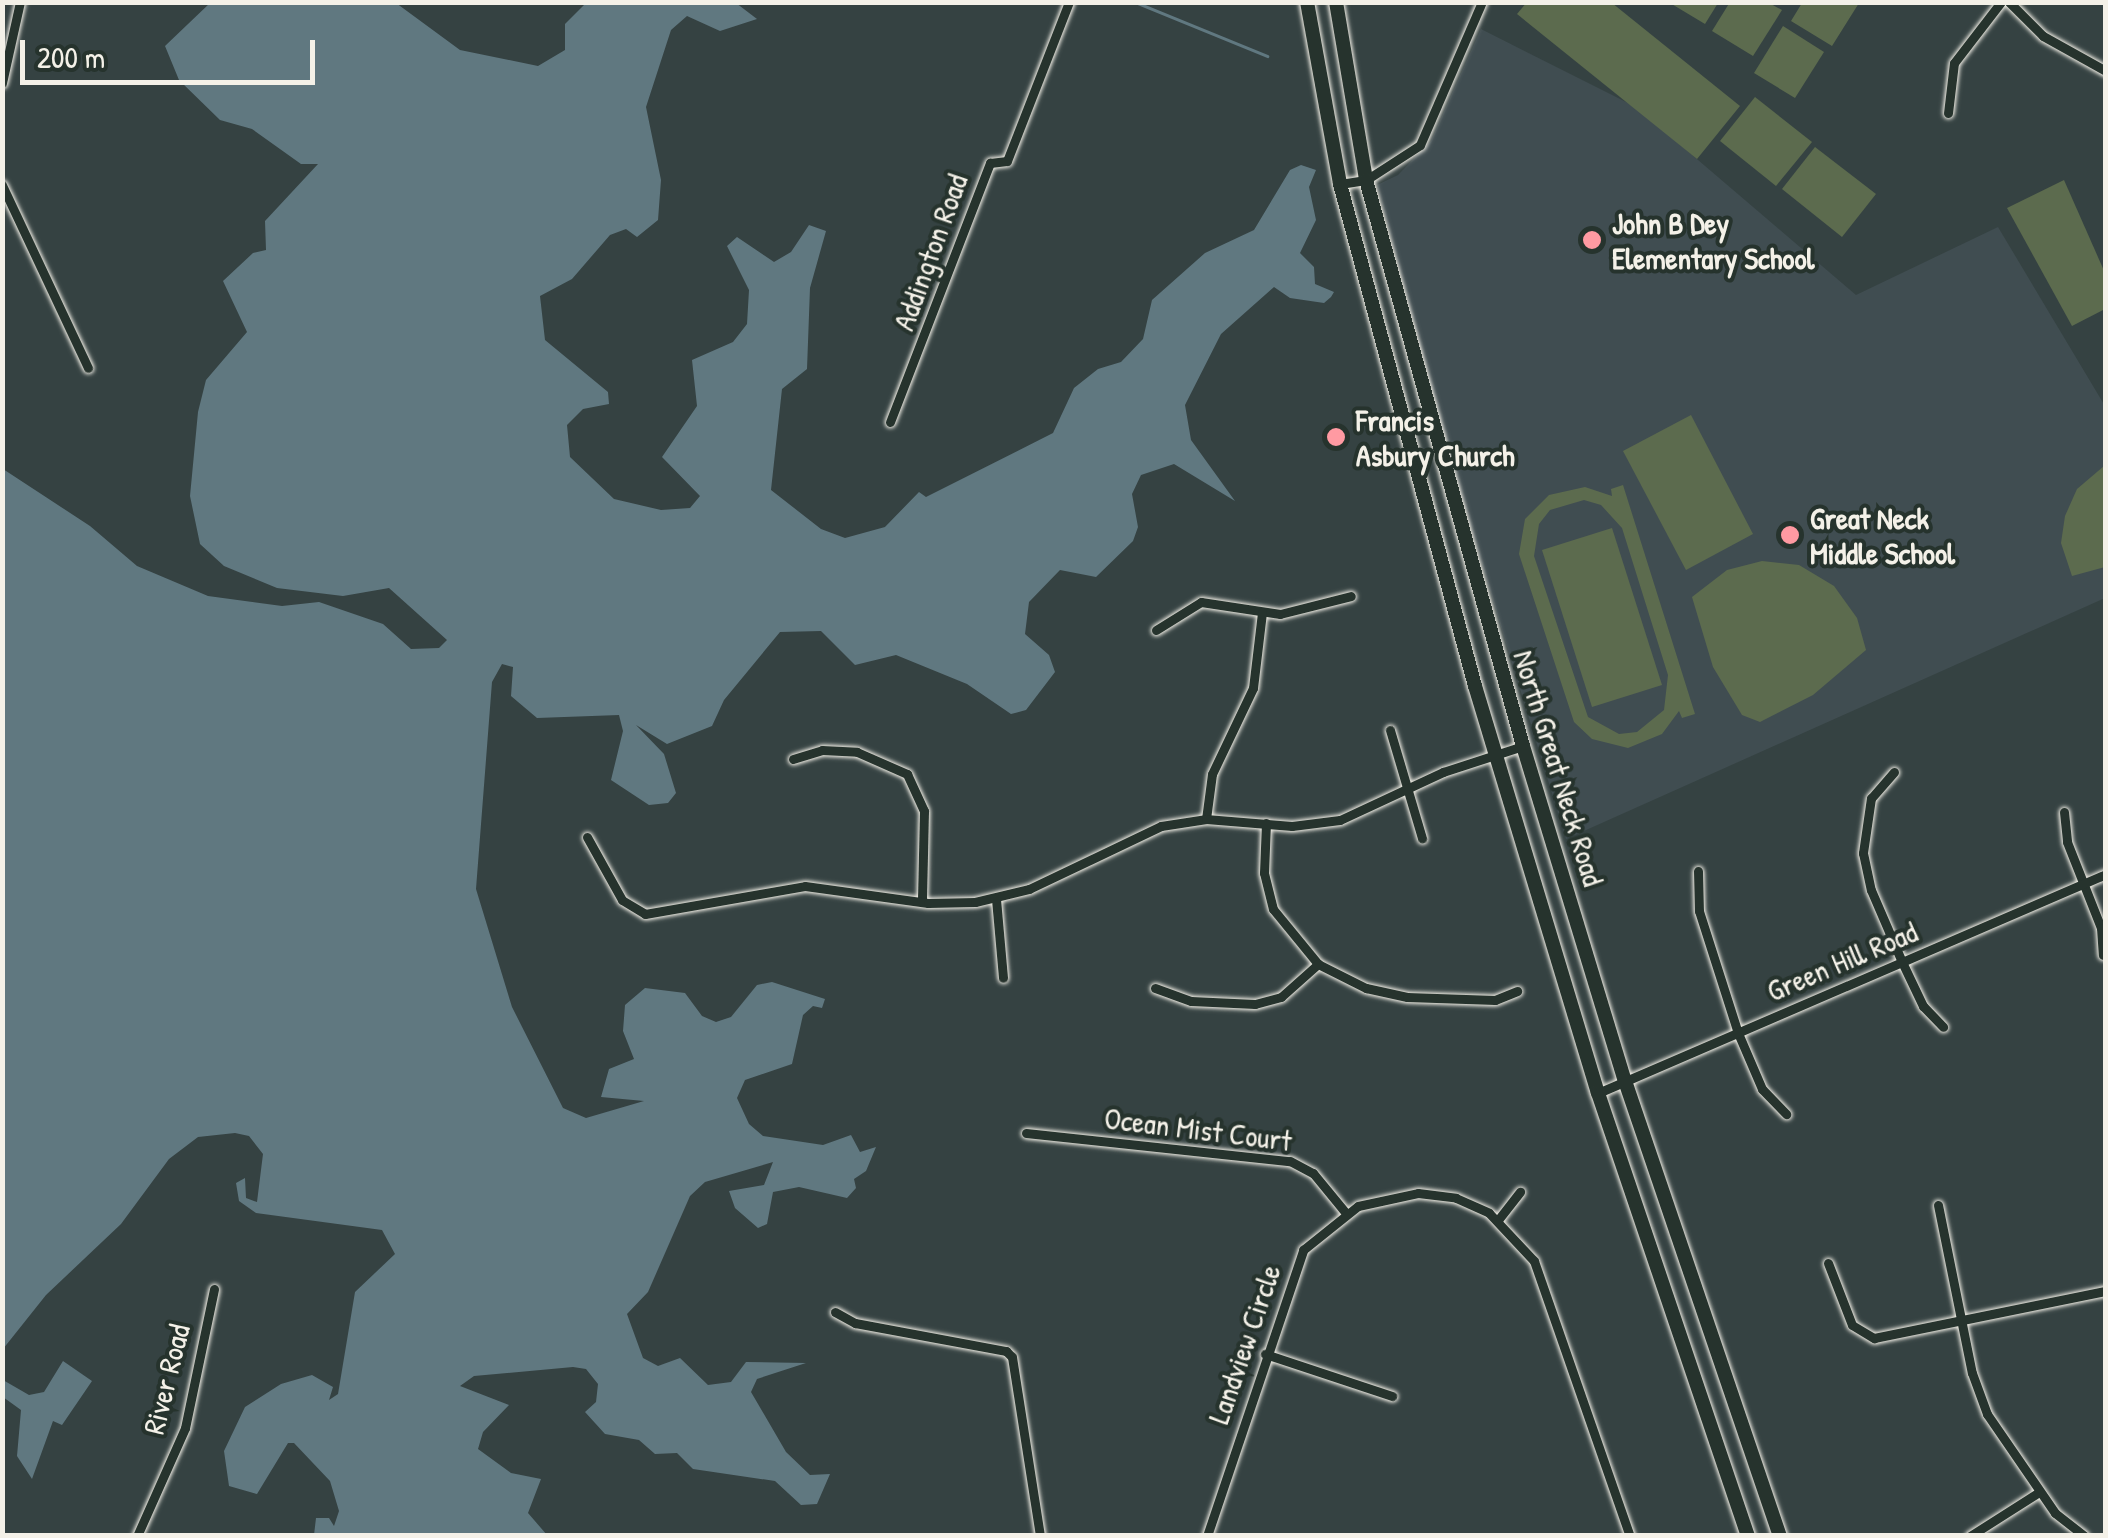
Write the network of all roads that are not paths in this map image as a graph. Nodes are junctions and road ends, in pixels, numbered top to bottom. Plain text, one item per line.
1 (20, 2) edge
2 (1069, 2) edge
3 (1307, 2) edge
4 (1336, 2) edge
5 (1482, 2) edge
6 (2001, 2) edge
7 (2009, 2) edge
8 (2106, 71) edge
9 (2, 83) edge
10 (1948, 113) dead end
11 (1366, 180) junction
12 (2, 184) edge
13 (1340, 184) junction
14 (88, 368) dead end
15 (890, 422) dead end
16 (1351, 596) dead end
17 (1262, 613) junction
18 (1156, 630) dead end
19 (1390, 730) dead end
20 (1523, 746) junction
21 (1495, 755) junction
22 (793, 759) dead end
23 (1894, 772) dead end
24 (1407, 788) junction
25 (2064, 812) dead end
26 (1206, 819) junction
27 (1266, 823) junction
28 (587, 838) dead end
29 (1422, 838) dead end
30 (1698, 871) dead end
31 (2106, 874) edge
32 (2083, 884) junction
33 (996, 898) junction
34 (922, 902) junction
35 (2103, 955) dead end
36 (1902, 962) junction
37 (1318, 964) junction
38 (1002, 978) dead end
39 (1154, 988) dead end
40 (1517, 991) dead end
41 (1944, 1026) dead end
42 (1738, 1033) junction
43 (1625, 1081) junction
44 (1598, 1093) junction
45 (1786, 1114) dead end
46 (1026, 1133) dead end
47 (1520, 1192) dead end
48 (1938, 1204) dead end
49 (1345, 1212) junction
50 (1498, 1220) junction
51 (1828, 1263) dead end
52 (214, 1289) dead end
53 (2106, 1292) edge
54 (836, 1312) dead end
55 (1960, 1318) junction
56 (1265, 1354) junction
57 (1392, 1396) dead end
58 (2039, 1492) junction
59 (137, 1536) edge
60 (1040, 1536) edge
61 (1207, 1536) edge
62 (1630, 1536) edge
63 (1748, 1536) edge
64 (1780, 1536) edge
65 (1970, 1536) edge
66 (2084, 1536) edge

1 - 9 street
2 - 15 street, Addington Road
3 - 13 main road, North Great Neck Road
4 - 11 main road, North Great Neck Road
5 - 11 street
6 - 10 street
7 - 8 street
11 - 13 street
11 - 20 main road, North Great Neck Road
12 - 14 street
13 - 21 main road, North Great Neck Road
16 - 17 street
17 - 18 street
17 - 26 street
19 - 24 street
20 - 21 street
20 - 43 main road, North Great Neck Road
21 - 24 street
21 - 44 main road, North Great Neck Road
22 - 34 street
23 - 36 street
24 - 27 street
24 - 29 street
25 - 32 street
26 - 27 street
26 - 33 street
27 - 37 street
28 - 34 street
30 - 42 street
31 - 32 street, Green Hill Road
32 - 35 street
32 - 36 street, Green Hill Road
33 - 34 street
33 - 38 street
36 - 41 street
36 - 42 street, Green Hill Road
37 - 39 street
37 - 40 street
42 - 43 street, Green Hill Road
42 - 45 street
43 - 44 street, Green Hill Road
43 - 64 main road, North Great Neck Road
44 - 63 main road, North Great Neck Road
46 - 49 street, Ocean Mist Court
47 - 50 street
48 - 55 street
49 - 50 street, Landview Circle
49 - 56 street, Landview Circle
50 - 62 street, Landview Circle
51 - 55 street
52 - 59 street, River Road
53 - 55 street
54 - 60 street
55 - 58 street
56 - 57 street
56 - 61 street, Landview Circle
58 - 65 street
58 - 66 street

